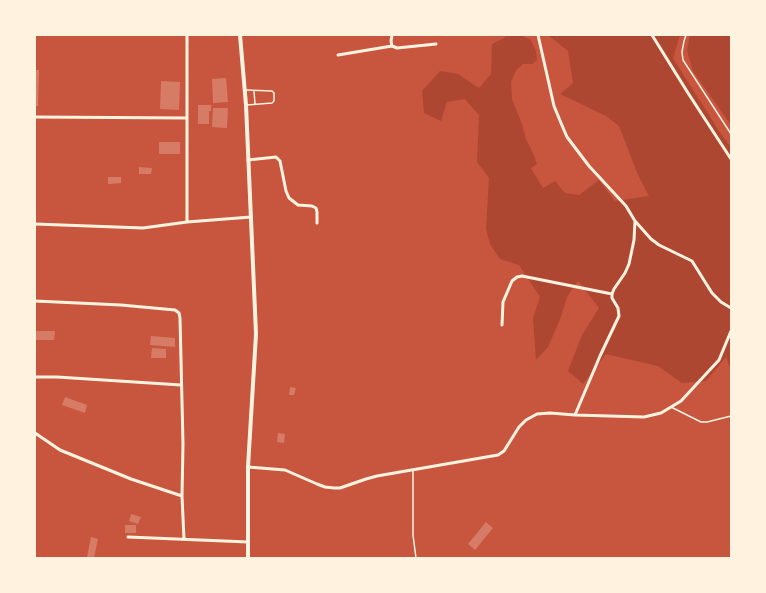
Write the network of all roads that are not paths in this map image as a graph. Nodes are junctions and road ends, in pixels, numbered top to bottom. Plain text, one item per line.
1 (187, 35) edge
2 (240, 35) edge
3 (392, 35) edge
4 (538, 35) edge
5 (652, 35) edge
6 (686, 35) edge
7 (436, 44) dead end
8 (392, 46) junction
9 (338, 55) dead end
10 (244, 90) junction
11 (254, 90) junction
12 (255, 104) junction
13 (246, 105) junction
14 (35, 117) edge
15 (187, 118) junction
16 (731, 134) edge
17 (731, 159) edge
18 (248, 160) junction
19 (251, 217) junction
20 (635, 221) junction
21 (187, 222) junction
22 (317, 223) dead end
23 (35, 224) edge
24 (612, 294) junction
25 (35, 301) edge
26 (731, 308) edge
27 (502, 325) dead end
28 (731, 331) edge
29 (35, 377) edge
30 (181, 385) junction
31 (671, 407) junction
32 (575, 415) junction
33 (731, 416) edge
34 (35, 433) edge
35 (248, 466) junction
36 (413, 470) junction
37 (182, 496) junction
38 (128, 537) dead end
39 (184, 538) junction
40 (248, 542) junction
41 (248, 558) edge
42 (416, 558) edge

1 - 15 street
2 - 10 street
3 - 8 street
4 - 20 street
5 - 17 street
6 - 16 lane
7 - 8 street
8 - 9 street
10 - 11 lane
10 - 13 street
11 - 12 lane
11 - 12 lane
12 - 13 lane
13 - 18 street
14 - 15 street
15 - 21 street
18 - 19 street
18 - 22 street
19 - 21 street
19 - 35 street
20 - 24 street
20 - 26 street
21 - 23 street
24 - 27 street
24 - 32 street
25 - 30 street
28 - 31 street
29 - 30 street
30 - 37 street
31 - 32 street
31 - 33 lane
32 - 36 street
34 - 37 street
35 - 36 street
35 - 40 street
36 - 42 lane
37 - 39 street
38 - 39 street
39 - 40 street
40 - 41 street

